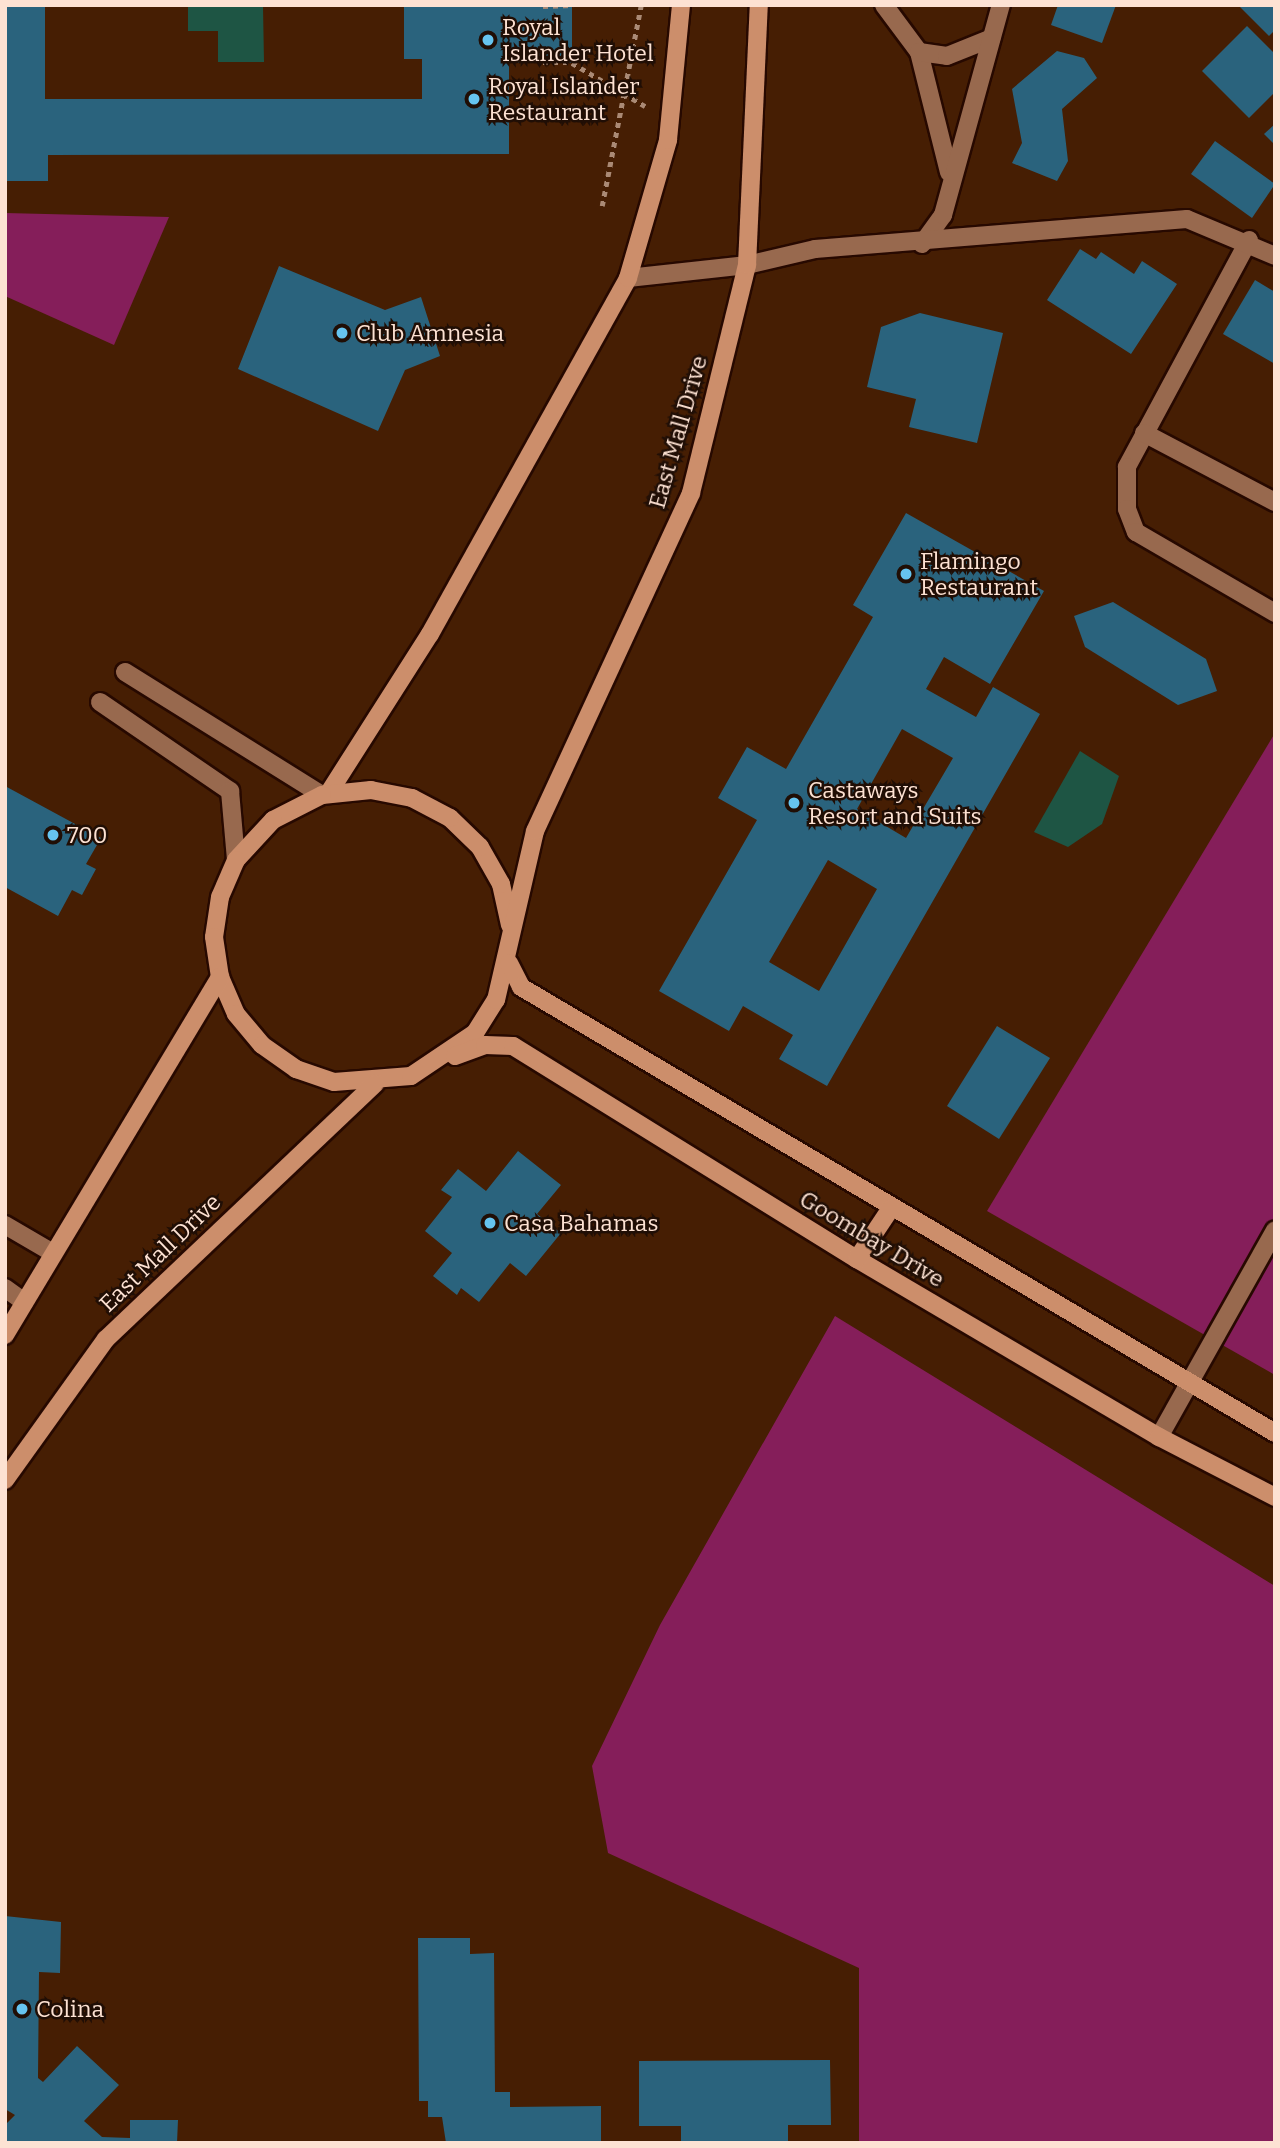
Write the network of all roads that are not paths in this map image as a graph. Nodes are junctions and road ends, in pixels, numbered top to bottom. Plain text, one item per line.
1 (681, 5) edge
2 (759, 5) edge
3 (884, 5) edge
4 (1000, 5) edge
5 (992, 38) junction
6 (919, 52) junction
7 (950, 175) junction
8 (1249, 240) junction
9 (922, 244) junction
10 (1275, 256) edge
11 (747, 265) junction
12 (628, 278) junction
13 (1144, 433) junction
14 (1275, 502) edge
15 (1275, 613) edge
16 (125, 672) dead end
17 (100, 702) dead end
18 (325, 795) junction
19 (236, 860) junction
20 (510, 925) junction
21 (509, 963) junction
22 (220, 977) junction
23 (445, 1059) junction
24 (375, 1084) junction
25 (891, 1208) junction
26 (5, 1225) edge
27 (1275, 1230) edge
28 (53, 1253) junction
29 (857, 1259) junction
30 (5, 1288) edge
31 (24, 1302) junction
32 (5, 1335) edge
33 (1190, 1389) junction
34 (1275, 1433) edge
35 (1159, 1437) junction
36 (5, 1480) edge
37 (1275, 1497) edge

1 - 12 main road
2 - 11 main road, East Mall Drive
3 - 6 street
4 - 5 street
5 - 6 street
5 - 7 street
6 - 7 street
7 - 9 street
8 - 9 street
8 - 10 street
8 - 13 street
9 - 11 street
11 - 12 street
11 - 20 main road, East Mall Drive
12 - 18 main road
13 - 14 street
13 - 15 street
16 - 18 street
17 - 19 street
18 - 19 main road
18 - 20 main road
19 - 22 main road
20 - 21 main road
21 - 23 main road
21 - 25 main road, Goombay Drive
22 - 24 main road
22 - 28 main road
23 - 24 main road
23 - 29 main road, Goombay Drive
24 - 36 main road, East Mall Drive
25 - 29 main road
25 - 33 main road, Goombay Drive
26 - 28 street
27 - 33 street
28 - 31 main road
29 - 35 main road, Goombay Drive
30 - 31 street
31 - 32 main road
33 - 34 main road, Goombay Drive
33 - 35 street
35 - 37 main road, Goombay Drive

